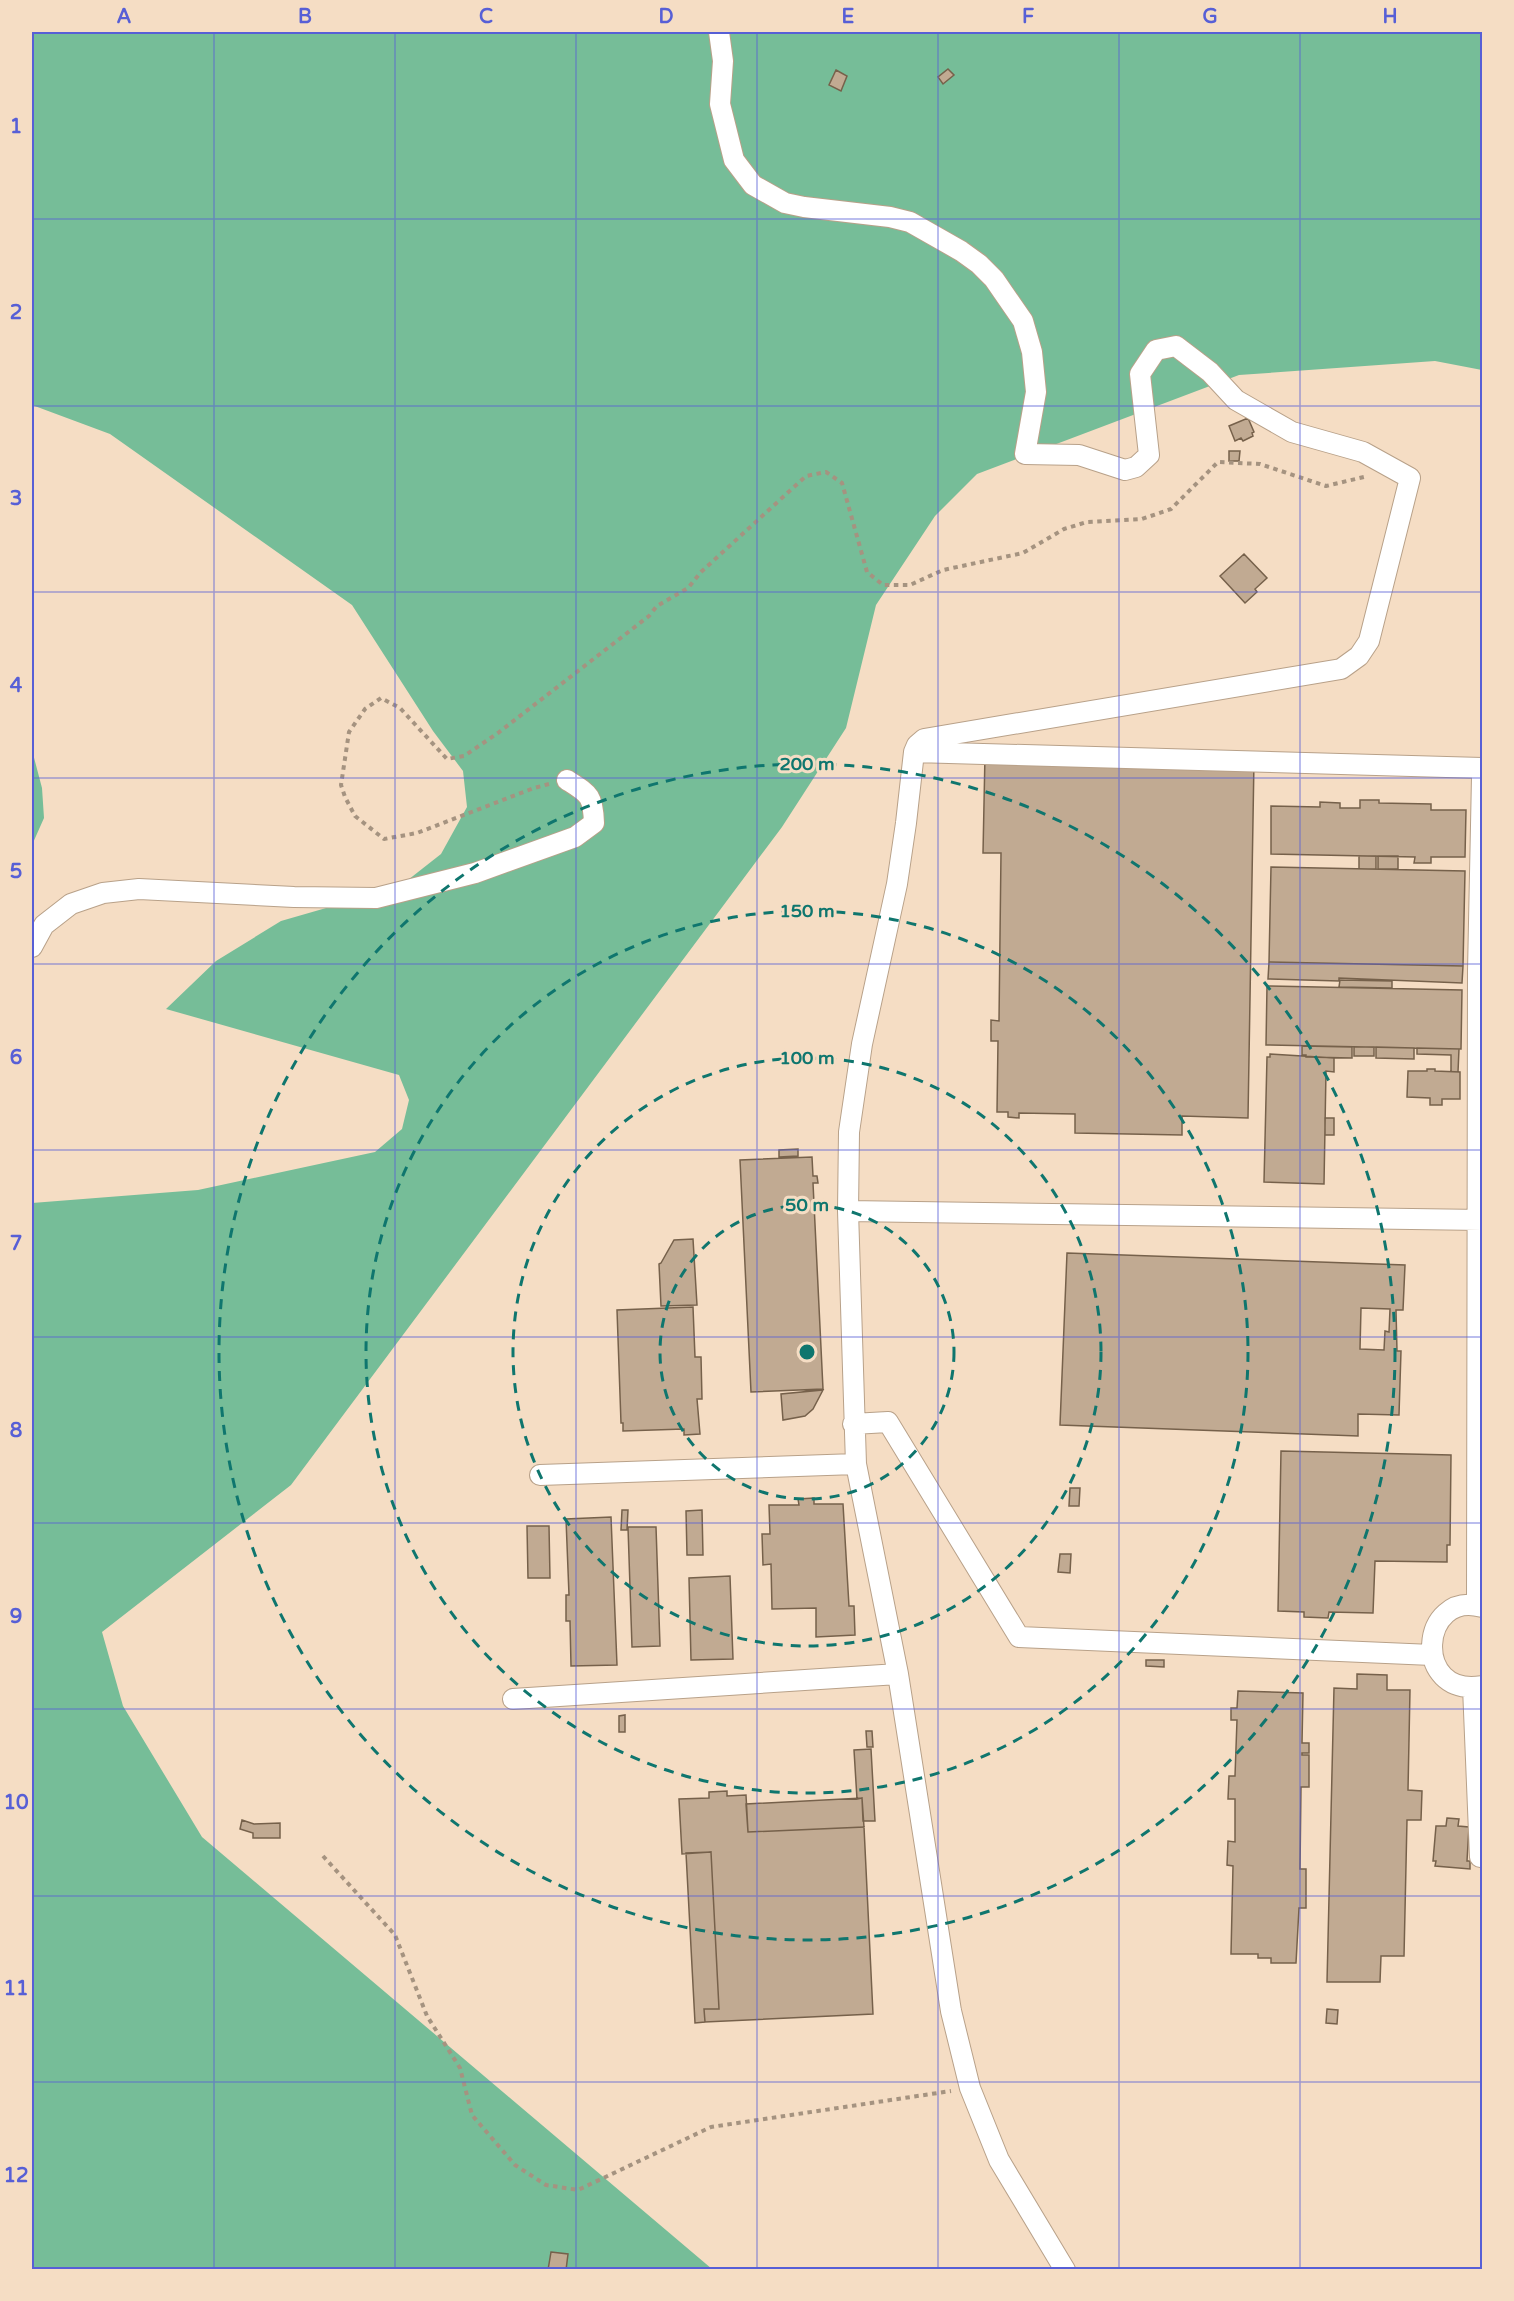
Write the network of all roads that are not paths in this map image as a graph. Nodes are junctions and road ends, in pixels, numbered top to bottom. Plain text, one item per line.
1 (719, 32) edge
2 (914, 752) junction
3 (1482, 768) edge
4 (1482, 777) edge
5 (567, 780) road end
6 (32, 947) edge
7 (1480, 971) edge
8 (848, 1211) junction
9 (1479, 1220) edge
10 (853, 1424) junction
11 (856, 1464) junction
12 (540, 1475) dead end
13 (1480, 1607) edge
14 (1432, 1655) junction
15 (898, 1674) junction
16 (1478, 1687) edge
17 (513, 1699) dead end
18 (1480, 1857) dead end
19 (1065, 2270) edge

1 - 2 street
2 - 3 street
2 - 8 street
4 - 7 street
5 - 6 street
7 - 9 street
8 - 9 street
8 - 10 street
9 - 13 street
10 - 11 street
10 - 14 street
11 - 12 street
11 - 15 street
13 - 14 street
14 - 16 street
15 - 17 street
15 - 19 street
16 - 18 street

